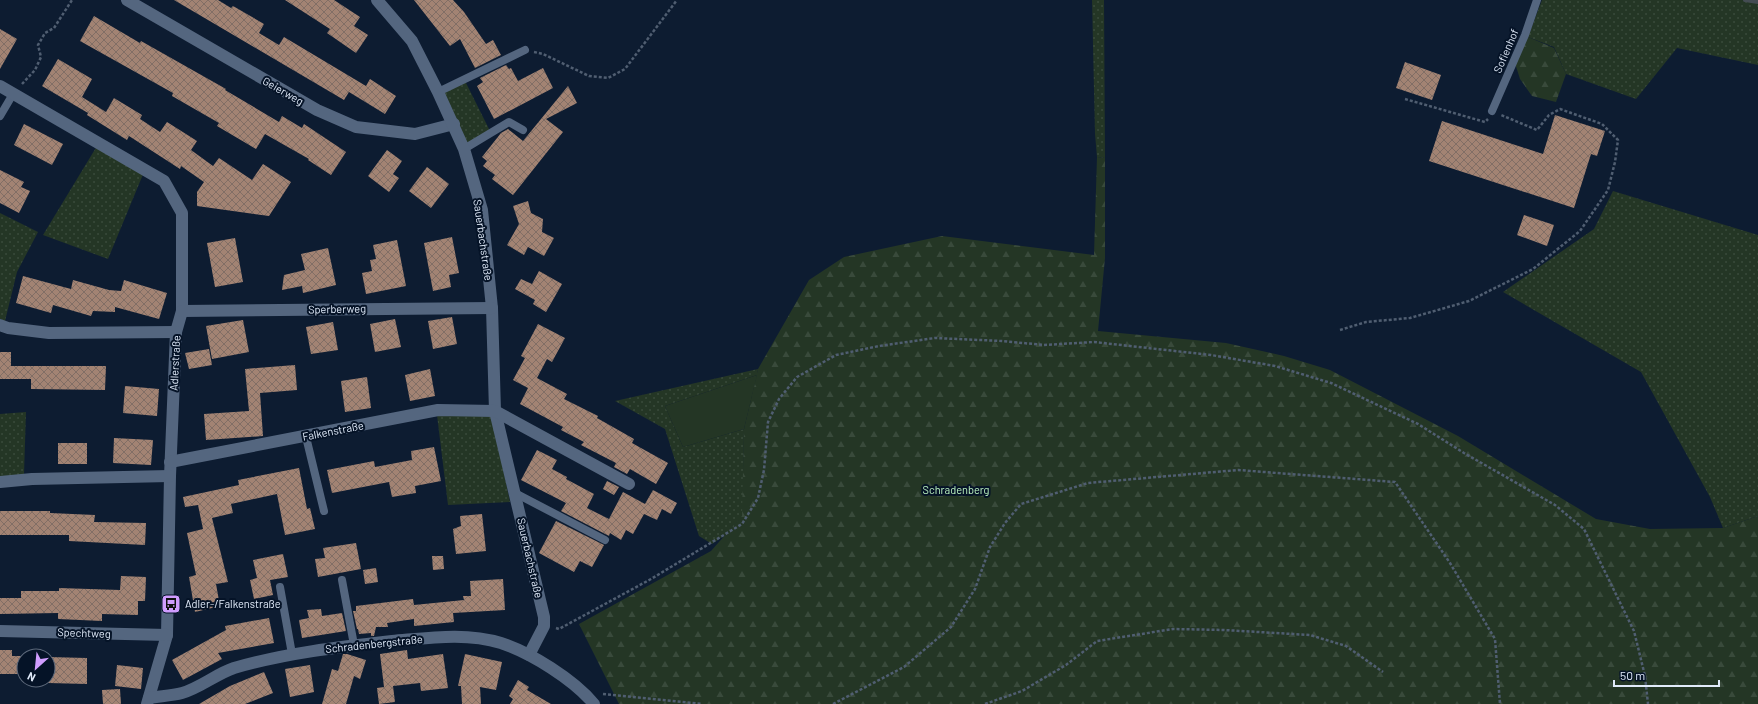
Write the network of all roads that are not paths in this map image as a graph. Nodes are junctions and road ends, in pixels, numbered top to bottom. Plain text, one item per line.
1 (127, 0) edge
2 (377, 0) edge
3 (1538, 0) edge
4 (525, 50) road end
5 (0, 86) edge
6 (438, 92) junction
7 (13, 94) junction
8 (1492, 111) road end
9 (0, 116) edge
10 (454, 124) junction
11 (523, 130) dead end
12 (464, 149) junction
13 (492, 308) junction
14 (182, 311) junction
15 (0, 325) edge
16 (176, 332) junction
17 (495, 411) junction
18 (306, 437) junction
19 (170, 462) junction
20 (170, 476) junction
21 (0, 482) edge
22 (629, 484) dead end
23 (515, 493) junction
24 (324, 512) dead end
25 (605, 540) dead end
26 (342, 580) dead end
27 (280, 587) dead end
28 (0, 630) edge
29 (167, 635) junction
30 (354, 645) junction
31 (292, 654) junction
32 (529, 656) junction
33 (148, 701) edge
34 (594, 704) edge

1 - 10 street, Geierweg
2 - 6 street, Sauerbachstraße
3 - 8 lane, Sofienhof
4 - 6 lane
5 - 7 street, Adlerstraße
6 - 10 street, Sauerbachstraße
7 - 9 lane
7 - 14 street, Adlerstraße
10 - 12 street, Sauerbachstraße
11 - 12 lane
12 - 13 street, Sauerbachstraße
13 - 14 street, Sperberweg
13 - 17 street, Sauerbachstraße
14 - 16 street, Adlerstraße
15 - 16 street
16 - 19 street, Adlerstraße
17 - 18 street, Falkenstraße
17 - 22 street
17 - 23 street, Sauerbachstraße
18 - 19 street, Falkenstraße
18 - 24 lane
19 - 20 street, Adlerstraße
20 - 21 street
20 - 29 street, Adlerstraße
23 - 25 lane
23 - 32 street, Sauerbachstraße
26 - 30 lane
27 - 31 lane
28 - 29 street, Spechtweg
29 - 33 street, Adlerstraße
30 - 31 street, Schradenbergstraße
30 - 32 street, Schradenbergstraße
31 - 33 street, Schradenbergstraße
32 - 34 street, Schradenbergstraße

